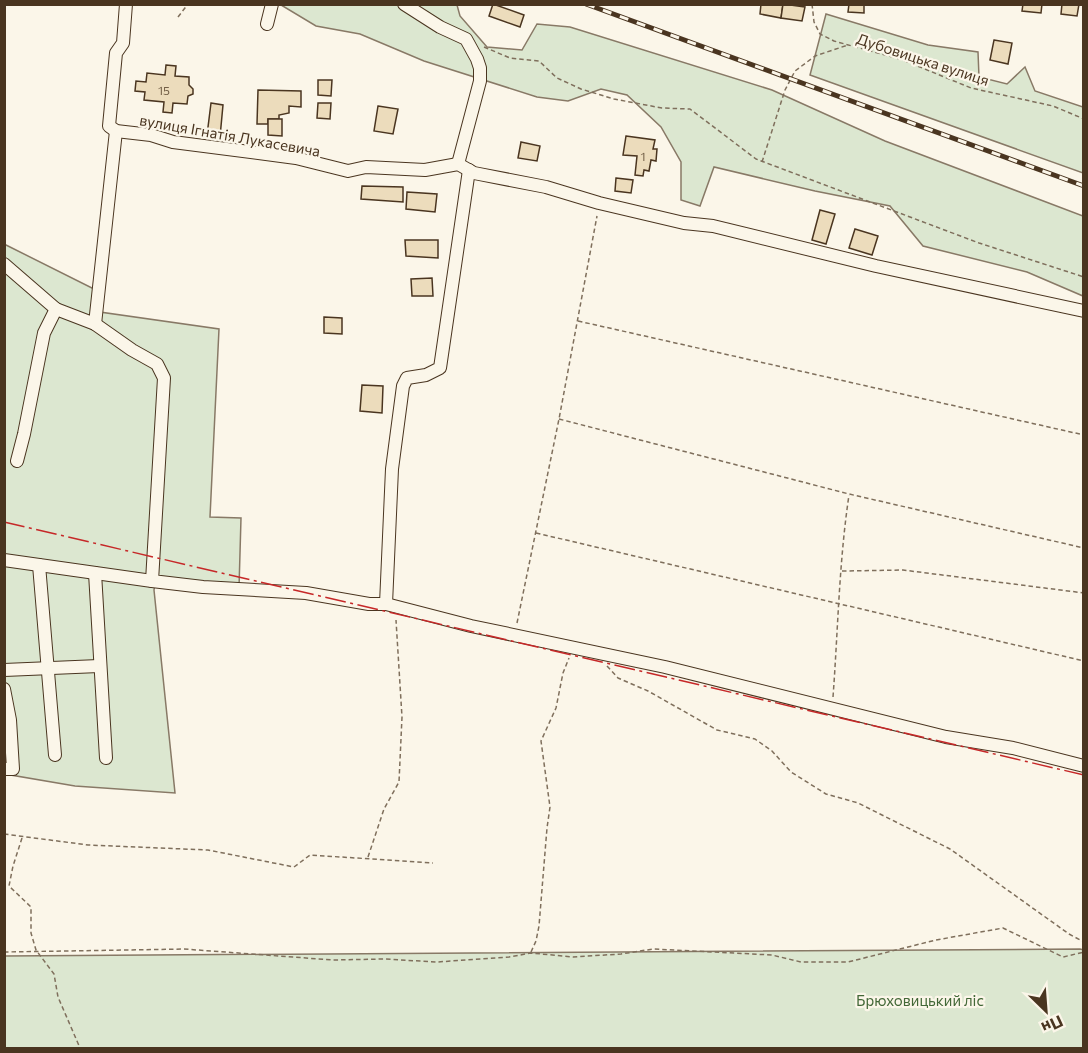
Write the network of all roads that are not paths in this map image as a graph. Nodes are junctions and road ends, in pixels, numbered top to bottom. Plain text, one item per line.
1 (126, 4) edge
2 (272, 4) edge
3 (404, 4) edge
4 (267, 24) dead end
5 (116, 131) junction
6 (458, 164) junction
7 (469, 170) junction
8 (4, 264) edge
9 (56, 309) junction
10 (1083, 310) edge
11 (94, 324) junction
12 (17, 461) dead end
13 (4, 560) edge
14 (39, 565) junction
15 (95, 573) junction
16 (152, 581) junction
17 (391, 605) junction
18 (99, 666) junction
19 (48, 668) junction
20 (4, 670) edge
21 (4, 689) edge
22 (55, 755) dead end
23 (106, 758) dead end
24 (1083, 766) edge
25 (4, 769) edge

1 - 5 street, вулиця Ігнатія Лукасевича
2 - 4 street
3 - 6 street
5 - 6 street, вулиця Ігнатія Лукасевича
5 - 11 street
6 - 7 street
7 - 10 street
7 - 17 street
8 - 9 street
9 - 11 street
9 - 12 street
11 - 16 street
13 - 14 street
14 - 15 street
14 - 19 street
15 - 16 street
15 - 18 street
16 - 17 street
17 - 24 street
18 - 19 street
18 - 23 street
19 - 20 street
19 - 22 street
21 - 25 street

